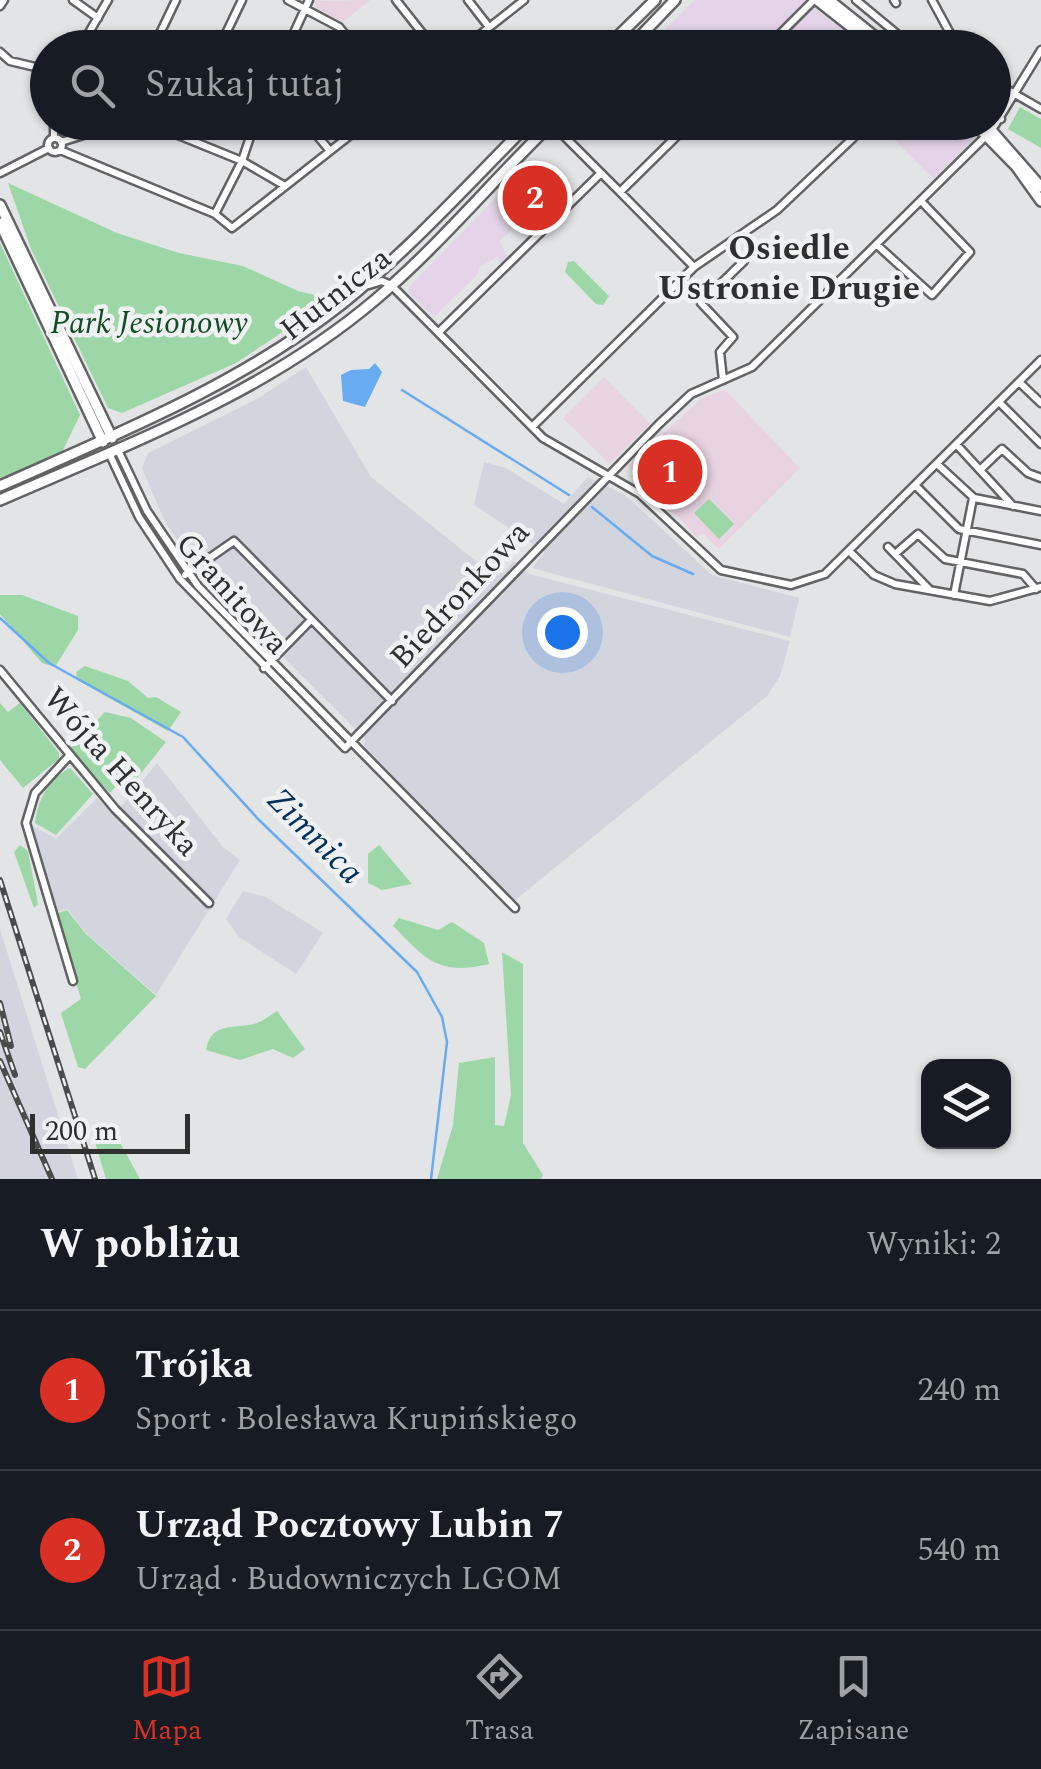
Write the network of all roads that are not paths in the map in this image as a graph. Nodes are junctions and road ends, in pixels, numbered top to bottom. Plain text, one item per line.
1 (72, 0) edge
2 (108, 0) edge
3 (176, 0) edge
4 (242, 0) edge
5 (288, 0) edge
6 (396, 0) edge
7 (468, 0) edge
8 (524, 0) edge
9 (655, 0) edge
10 (675, 0) edge
11 (815, 0) edge
12 (830, 0) edge
13 (856, 0) edge
14 (932, 0) edge
15 (307, 4) edge
16 (98, 18) junction
17 (489, 27) junction
18 (91, 30) edge
19 (161, 30) edge
20 (228, 30) edge
21 (295, 30) edge
22 (341, 30) edge
23 (420, 30) edge
24 (485, 30) edge
25 (624, 30) edge
26 (647, 30) edge
27 (787, 30) edge
28 (854, 30) edge
29 (868, 30) edge
30 (892, 30) edge
31 (948, 30) edge
32 (1041, 50) edge
33 (0, 52) edge
34 (30, 66) edge
35 (1011, 92) edge
36 (1016, 95) junction
37 (1011, 103) edge
38 (1041, 109) edge
39 (57, 140) edge
40 (67, 140) edge
41 (191, 140) edge
42 (249, 140) edge
43 (321, 140) edge
44 (344, 140) edge
45 (512, 140) edge
46 (536, 140) edge
47 (570, 140) edge
48 (673, 140) edge
49 (850, 140) edge
50 (978, 140) edge
51 (996, 140) edge
52 (998, 140) edge
53 (58, 143) junction
54 (330, 151) junction
55 (242, 160) junction
56 (0, 173) edge
57 (602, 173) junction
58 (286, 186) junction
59 (1041, 187) edge
60 (620, 192) junction
61 (921, 200) junction
62 (1041, 201) edge
63 (0, 205) edge
64 (215, 214) junction
65 (0, 223) edge
66 (877, 244) junction
67 (394, 257) junction
68 (744, 262) dead end
69 (694, 267) junction
70 (391, 285) junction
71 (360, 289) junction
72 (439, 332) junction
73 (1041, 360) edge
74 (723, 380) junction
75 (1019, 382) junction
76 (999, 402) junction
77 (1041, 404) edge
78 (532, 427) junction
79 (107, 438) junction
80 (956, 444) junction
81 (1041, 444) edge
82 (113, 452) junction
83 (937, 463) junction
84 (982, 469) junction
85 (609, 475) junction
86 (1041, 478) edge
87 (915, 485) junction
88 (0, 486) edge
89 (973, 498) junction
90 (0, 500) edge
91 (1013, 506) junction
92 (1041, 511) edge
93 (966, 531) junction
94 (1041, 545) edge
95 (888, 547) dead end
96 (849, 551) junction
97 (895, 554) junction
98 (960, 562) junction
99 (188, 573) junction
100 (180, 579) junction
101 (1038, 588) edge
102 (929, 590) junction
103 (954, 595) junction
104 (310, 620) junction
105 (271, 660) junction
106 (264, 668) junction
107 (0, 670) edge
108 (392, 701) junction
109 (352, 741) junction
110 (346, 748) joint
111 (69, 756) junction
112 (209, 903) dead end
113 (515, 908) dead end
114 (73, 981) dead end

1 - 16 street
2 - 16 street
3 - 19 street
4 - 20 street
5 - 15 street
6 - 23 street
7 - 17 street
8 - 17 street
9 - 25 main road
10 - 26 main road
11 - 27 street
11 - 28 main road
12 - 29 main road
13 - 30 street
14 - 31 street
15 - 21 street
15 - 22 street
16 - 18 street
17 - 24 street
32 - 36 street, Biedronkowa
33 - 34 street
35 - 36 street
36 - 37 street, Biedronkowa
36 - 38 street
39 - 53 street
40 - 53 street
41 - 55 street
42 - 55 street
43 - 54 street
44 - 54 street
45 - 67 main road, Hutnicza
46 - 70 main road, Hutnicza
47 - 57 street
48 - 60 street
49 - 69 street
50 - 61 street, Biedronkowa
51 - 62 main road
52 - 59 main road
53 - 56 street
53 - 64 street
54 - 58 street
55 - 58 street
55 - 64 street
57 - 60 street
57 - 72 street
58 - 64 street
60 - 69 street
61 - 66 street, Biedronkowa
61 - 66 street
63 - 79 main road
65 - 79 main road
66 - 74 street, Biedronkowa
67 - 70 street
67 - 71 main road, Hutnicza
68 - 74 street
69 - 78 street
70 - 71 street
70 - 72 street
70 - 82 main road, Hutnicza
71 - 79 main road, Hutnicza
72 - 78 street
73 - 75 street
74 - 85 street, Biedronkowa
75 - 76 street
75 - 77 street
76 - 80 street
76 - 81 street
78 - 85 street
79 - 82 main road
79 - 88 main road, Hutnicza
80 - 83 street
80 - 84 street
82 - 90 main road, Hutnicza
82 - 99 street, Granitowa
82 - 100 street, Granitowa
83 - 87 street
83 - 89 street
84 - 86 street
84 - 91 street
85 - 96 street
85 - 108 street, Biedronkowa
87 - 93 street
87 - 96 street
89 - 91 street
89 - 93 street
91 - 92 street
93 - 94 street
93 - 98 street
95 - 97 street
96 - 102 street
97 - 98 street
97 - 102 street
98 - 101 street
98 - 103 street
99 - 100 street
99 - 104 street
99 - 105 street, Granitowa
100 - 106 street, Granitowa
101 - 103 street
102 - 103 street
104 - 105 street
104 - 108 street
105 - 106 street
105 - 109 street, Granitowa
106 - 110 street, Granitowa
107 - 111 street, Wójta Henryka
108 - 109 street, Biedronkowa
109 - 110 street, Biedronkowa
109 - 113 street, Granitowa
111 - 112 street, Wójta Henryka
111 - 114 street

